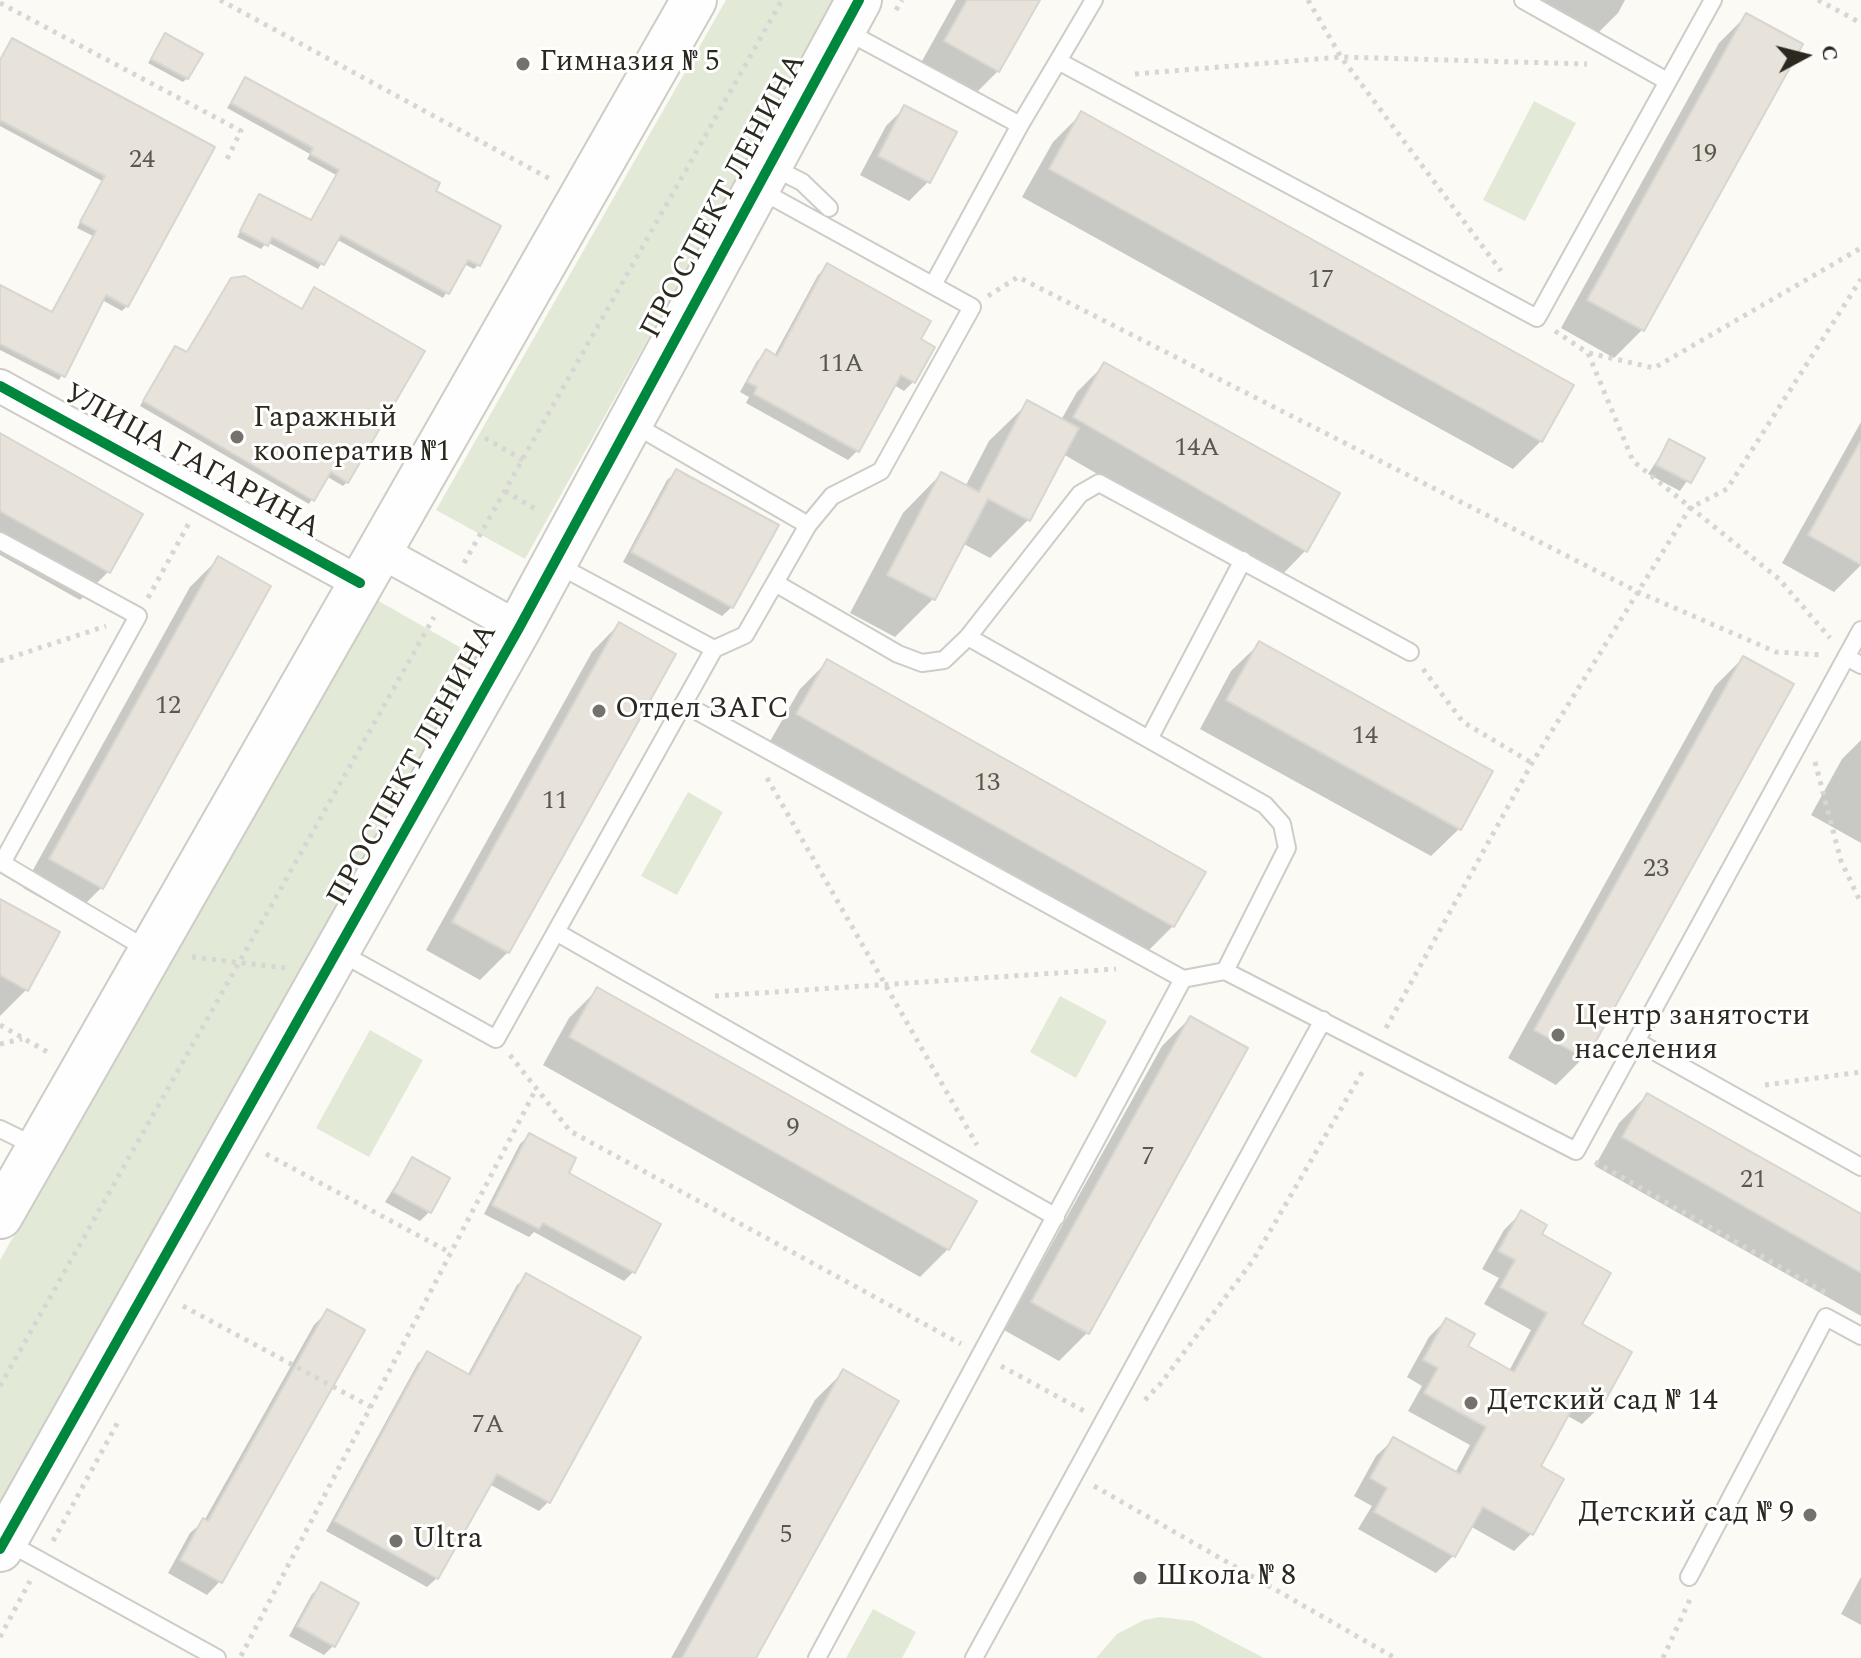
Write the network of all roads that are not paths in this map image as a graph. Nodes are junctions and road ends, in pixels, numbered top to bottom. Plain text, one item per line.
1 (694, 0) edge
2 (1094, 0) edge
3 (1523, 0) edge
4 (1713, 0) edge
5 (851, 15) edge
6 (1058, 61) junction
7 (1667, 81) junction
8 (1020, 125) junction
9 (764, 178) junction
10 (829, 208) dead end
11 (933, 285) junction
12 (0, 386) edge
13 (630, 422) junction
14 (808, 525) junction
15 (0, 541) edge
16 (1243, 560) junction
17 (554, 563) junction
18 (369, 567) junction
19 (777, 584) junction
20 (519, 628) junction
21 (1861, 630) edge
22 (968, 637) junction
23 (714, 649) junction
24 (1410, 652) road end
25 (1854, 661) edge
26 (684, 704) junction
27 (1149, 739) junction
28 (1, 862) edge
29 (556, 932) junction
30 (337, 951) junction
31 (171, 954) junction
32 (1225, 971) junction
33 (1183, 979) junction
34 (1323, 1020) junction
35 (1636, 1041) junction
36 (0, 1129) edge
37 (39, 1148) junction
38 (1861, 1167) edge
39 (0, 1216) edge
40 (1056, 1217) junction
41 (1861, 1336) edge
42 (2, 1545) edge
43 (1689, 1577) road end
44 (217, 1658) edge
45 (817, 1658) edge
46 (974, 1658) edge

1 - 18 street
2 - 6 lane
3 - 7 lane
4 - 7 lane
5 - 8 lane
5 - 9 street, ПРОСПЕКТ ЛЕНИНА
6 - 7 lane
6 - 8 lane
8 - 11 lane
9 - 10 lane
9 - 11 lane
9 - 13 street, ПРОСПЕКТ ЛЕНИНА
11 - 14 lane
12 - 18 street, УЛИЦА ГАГАРИНА
13 - 14 lane
13 - 17 street, ПРОСПЕКТ ЛЕНИНА
14 - 19 lane
15 - 28 lane
16 - 22 lane
16 - 24 lane
16 - 27 lane
17 - 20 street, ПРОСПЕКТ ЛЕНИНА
17 - 23 lane
18 - 20 street, УЛИЦА ГАГАРИНА
18 - 31 street
19 - 22 lane
19 - 23 lane
20 - 30 street, ПРОСПЕКТ ЛЕНИНА
21 - 25 lane
22 - 27 lane
23 - 26 lane
25 - 35 lane
26 - 29 lane
26 - 33 lane
27 - 32 lane
28 - 31 lane
29 - 30 lane
29 - 40 lane
30 - 42 street, ПРОСПЕКТ ЛЕНИНА
31 - 37 street
32 - 33 lane
32 - 34 lane
33 - 40 lane
34 - 35 lane
34 - 46 lane
35 - 38 lane
36 - 37 lane
37 - 39 street
40 - 45 lane
41 - 43 lane
42 - 44 lane

